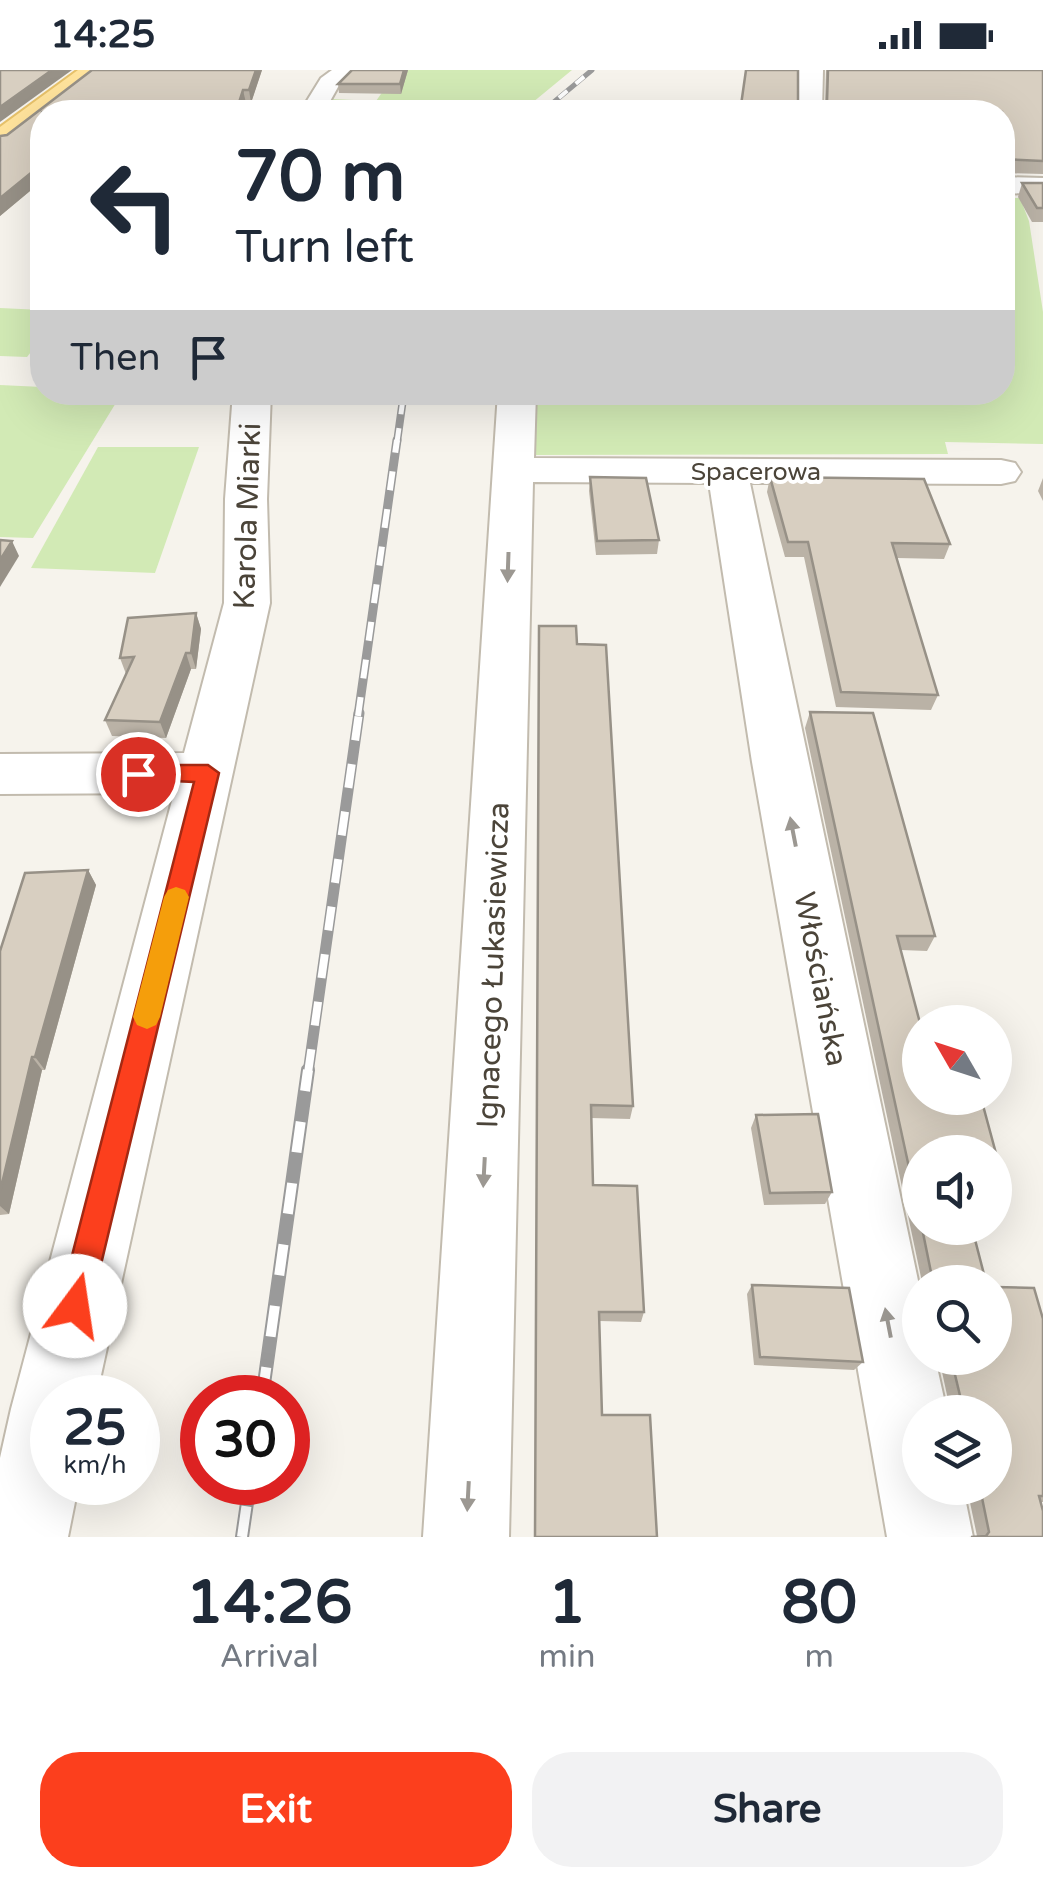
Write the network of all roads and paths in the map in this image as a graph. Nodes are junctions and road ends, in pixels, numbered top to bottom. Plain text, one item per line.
1 (92, 70) edge
2 (347, 70) edge
3 (811, 70) edge
4 (58, 100) edge
5 (319, 100) edge
6 (810, 100) edge
7 (30, 123) edge
8 (0, 139) edge
9 (1015, 185) edge
10 (1043, 186) edge
11 (251, 405) edge
12 (517, 405) edge
13 (512, 470) junction
14 (727, 470) junction
15 (1000, 472) dead end
16 (208, 773) junction
17 (0, 774) edge
18 (61, 1375) edge
19 (32, 1505) edge
20 (25, 1537) edge
21 (466, 1537) edge
22 (930, 1537) edge

1 - 4 main road
2 - 5 street
3 - 6 street
7 - 8 main road
9 - 10 street
11 - 16 street, Karola Miarki
12 - 13 street, Ignacego Łukasiewicza
13 - 14 street, Spacerowa
13 -> 21 street, Ignacego Łukasiewicza
14 - 15 street, Spacerowa
22 -> 14 street, Włościańska
16 - 17 street
16 - 18 street, Karola Miarki
19 - 20 street

